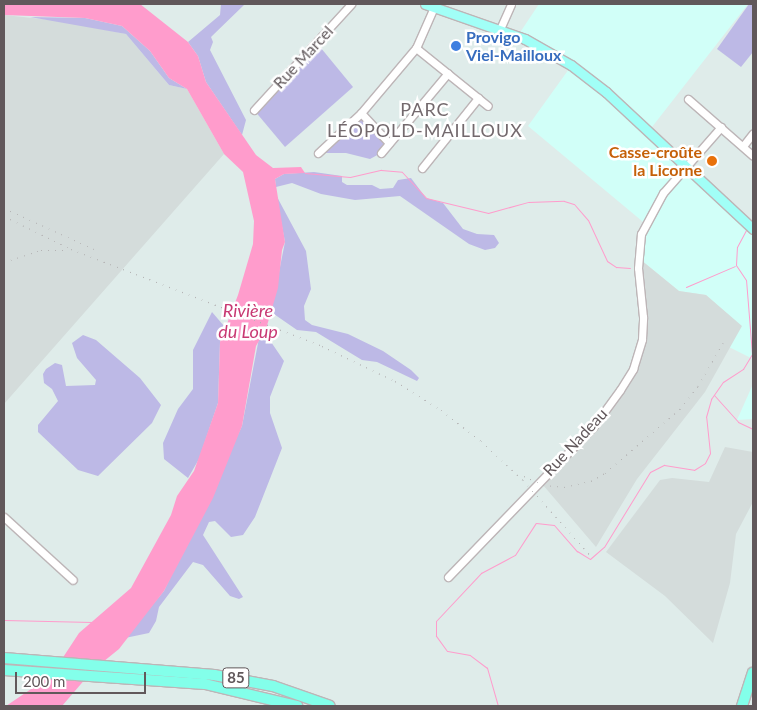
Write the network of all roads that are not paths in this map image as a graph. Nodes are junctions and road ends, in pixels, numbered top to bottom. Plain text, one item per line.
1 (351, 4) edge
2 (510, 4) edge
3 (429, 5) edge
4 (500, 29) junction
5 (416, 48) junction
6 (448, 73) junction
7 (478, 98) junction
8 (688, 99) dead end
9 (488, 106) dead end
10 (254, 110) dead end
11 (361, 113) junction
12 (721, 127) junction
13 (753, 133) edge
14 (389, 143) junction
15 (743, 146) junction
16 (318, 153) dead end
17 (381, 153) dead end
18 (753, 156) edge
19 (685, 166) junction
20 (422, 168) dead end
21 (750, 227) edge
22 (4, 517) edge
23 (448, 577) dead end
24 (73, 580) dead end
25 (4, 658) edge
26 (8, 670) edge
27 (753, 673) edge
28 (266, 696) junction
29 (291, 706) edge
30 (297, 706) edge
31 (330, 706) edge
32 (741, 706) edge

1 - 10 street, Rue Marcel
2 - 4 street
3 - 4 main road
3 - 5 street
4 - 19 main road
5 - 6 street
5 - 11 street
6 - 7 street
6 - 14 street
7 - 9 street
7 - 20 street
8 - 12 street
11 - 14 street
11 - 16 street
12 - 15 street
12 - 19 street, Rue Nadeau
13 - 15 street
14 - 17 street
15 - 18 street
19 - 21 main road
19 - 23 street, Rue Nadeau
22 - 24 street
25 - 31 highway, 85
26 - 28 highway, 85
27 - 32 highway
28 - 29 highway
28 - 30 highway, 85

